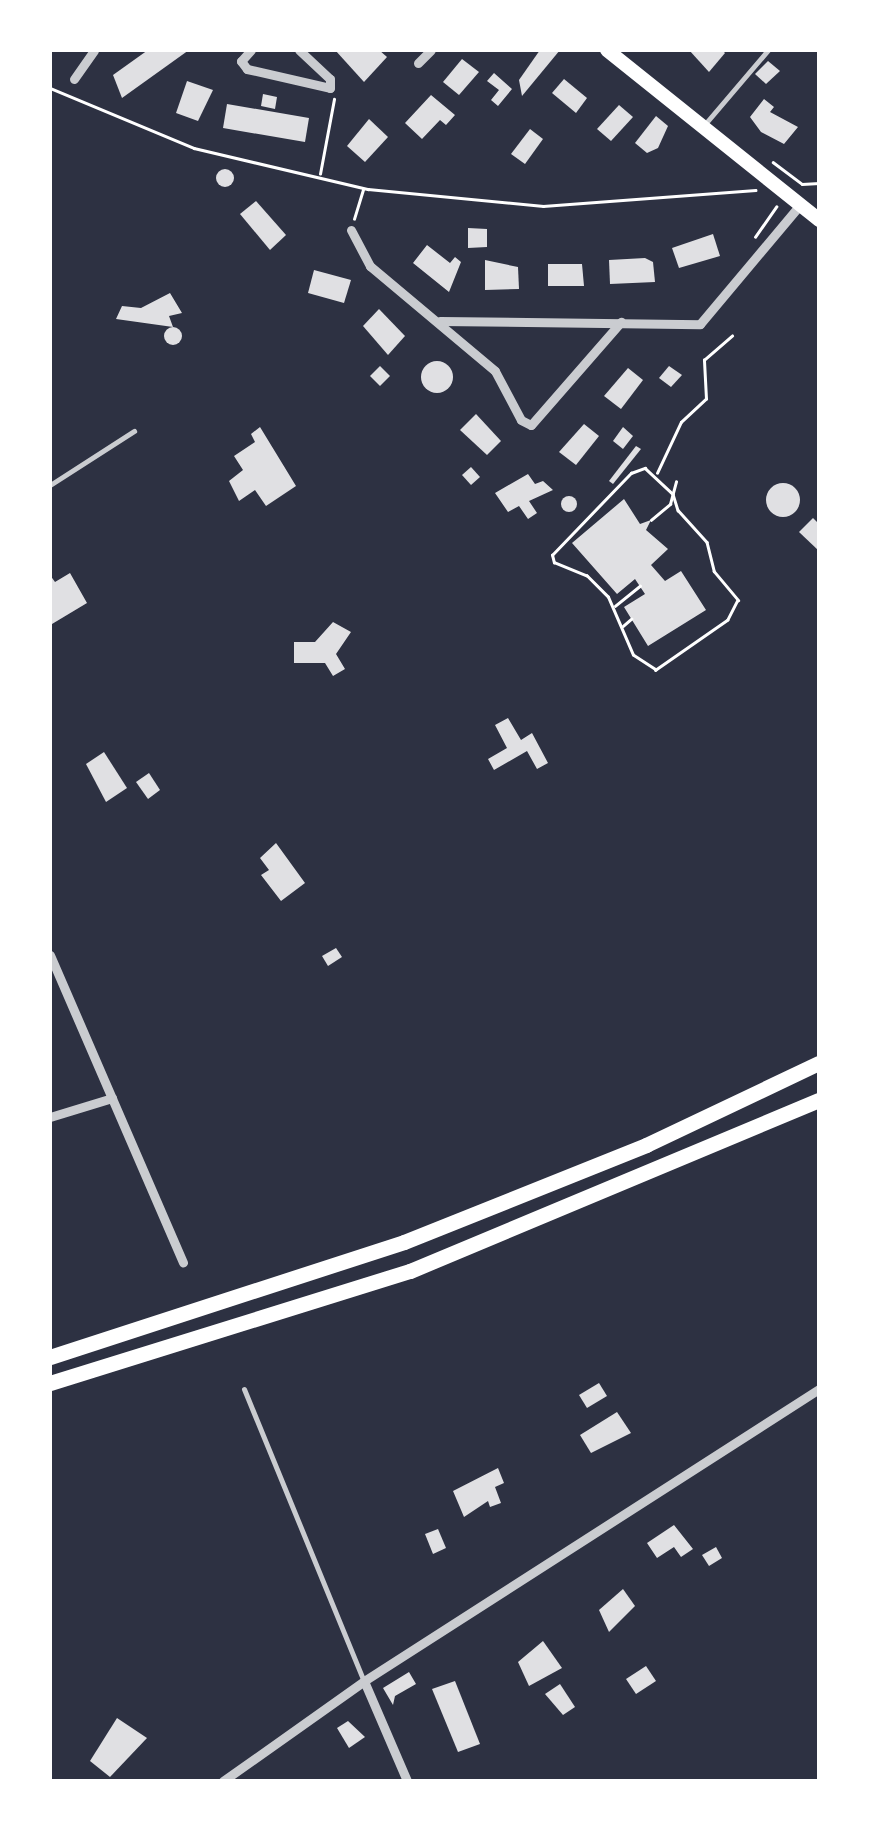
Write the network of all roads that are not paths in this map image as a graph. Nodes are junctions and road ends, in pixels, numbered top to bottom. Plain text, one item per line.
1 (94, 50) edge
2 (251, 50) edge
3 (299, 50) edge
4 (430, 50) edge
5 (607, 50) edge
6 (768, 50) edge
7 (418, 63) dead end
8 (74, 79) dead end
9 (703, 126) junction
10 (800, 204) junction
11 (819, 220) edge
12 (350, 230) road end
13 (440, 321) junction
14 (621, 322) junction
15 (134, 431) dead end
16 (50, 484) edge
17 (50, 955) edge
18 (819, 1063) edge
19 (112, 1098) junction
20 (818, 1101) edge
21 (50, 1117) edge
22 (183, 1263) dead end
23 (50, 1357) edge
24 (50, 1383) edge
25 (244, 1389) dead end
26 (819, 1389) edge
27 (364, 1681) junction
28 (223, 1781) edge
29 (407, 1781) edge

1 - 8 street
2 - 3 street
4 - 7 street
5 - 9 main road
6 - 9 lane
9 - 10 main road
10 - 11 main road
10 - 14 street
12 - 13 street
13 - 14 street
13 - 14 street
15 - 16 lane
17 - 19 street
18 - 23 highway
19 - 21 street
19 - 22 street
20 - 24 highway
25 - 27 lane
26 - 27 street
27 - 28 street
27 - 29 street

